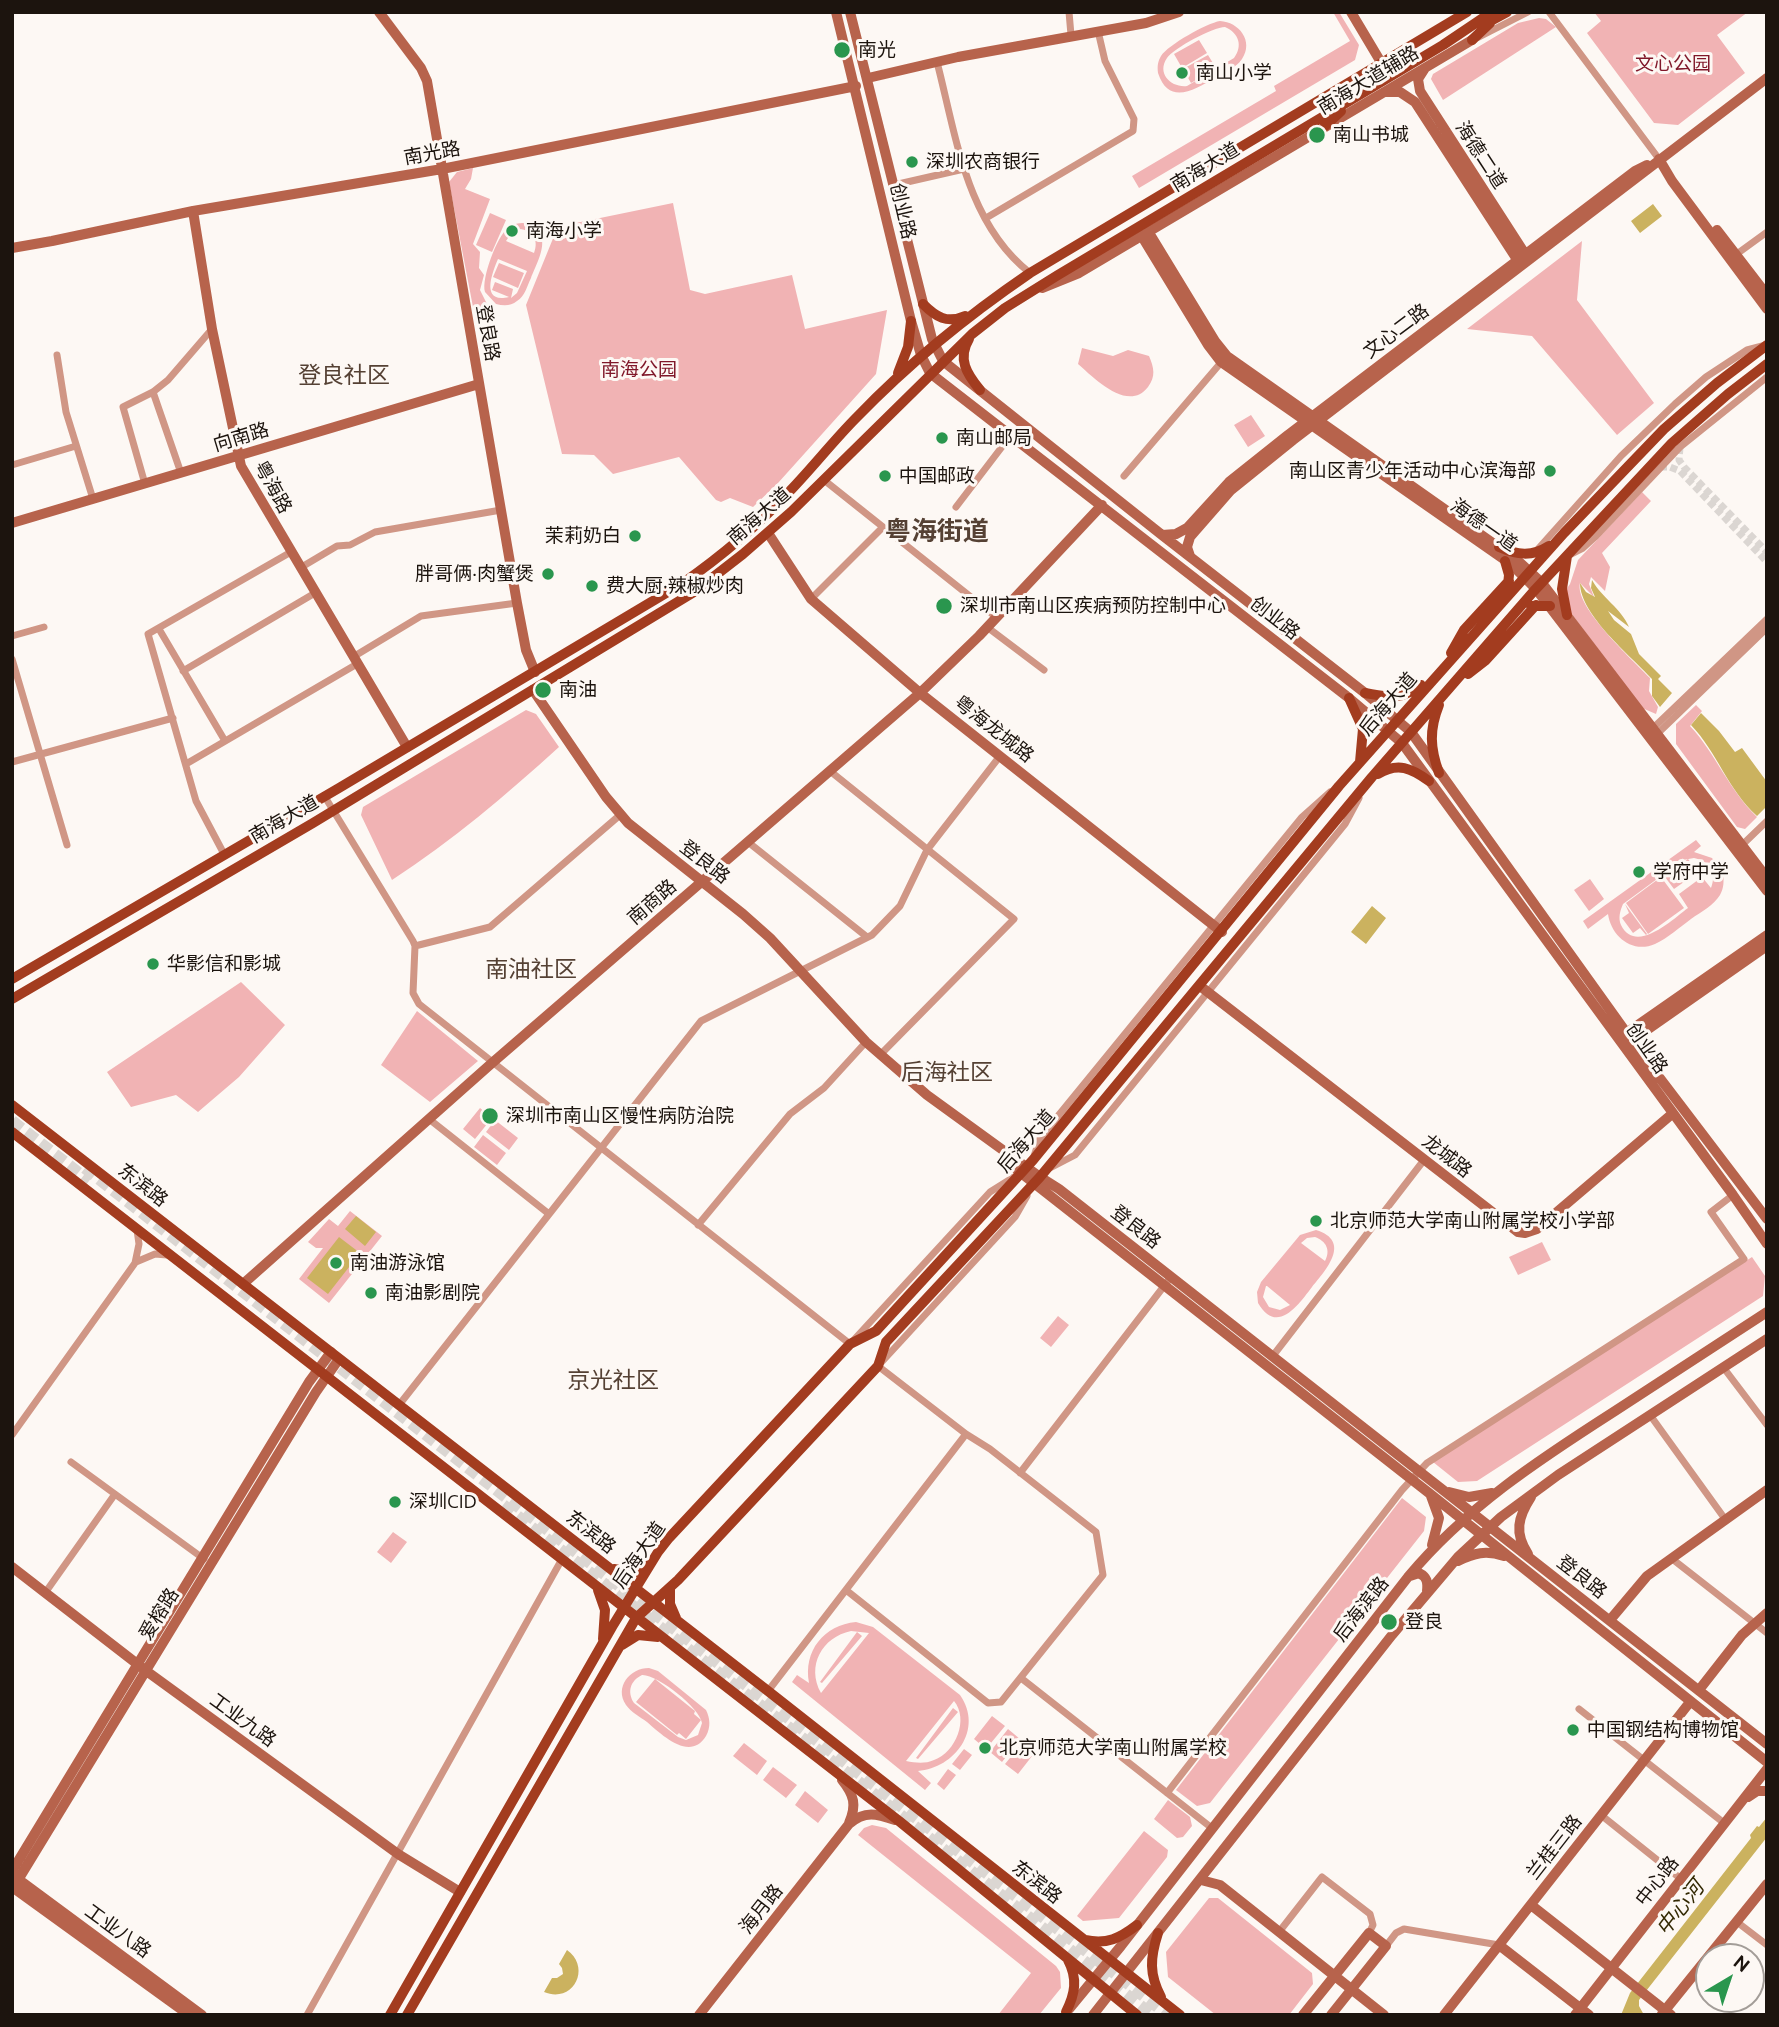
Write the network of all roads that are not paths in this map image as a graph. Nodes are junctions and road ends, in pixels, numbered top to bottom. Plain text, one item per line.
1 (379, 12) edge
2 (836, 12) edge
3 (850, 12) edge
4 (1069, 12) edge
5 (1180, 12) edge
6 (1351, 12) edge
7 (1461, 12) edge
8 (1467, 12) edge
9 (1507, 12) edge
10 (1528, 12) edge
11 (1549, 12) edge
12 (1493, 16) edge
13 (1444, 25) junction
14 (1098, 31) junction
15 (1071, 36) junction
16 (1472, 40) junction
17 (937, 62) junction
18 (1382, 64) junction
19 (1427, 66) junction
20 (868, 78) junction
21 (1767, 78) edge
22 (856, 86) junction
23 (1384, 92) junction
24 (1354, 98) junction
25 (1325, 126) junction
26 (1659, 159) junction
27 (442, 169) junction
28 (964, 169) junction
29 (894, 185) junction
30 (193, 212) junction
31 (986, 218) junction
32 (1767, 232) edge
33 (1145, 233) junction
34 (12, 248) edge
35 (1733, 257) junction
36 (1523, 261) junction
37 (1030, 273) junction
38 (1027, 293) junction
39 (1767, 295) edge
40 (923, 303) junction
41 (1767, 310) edge
42 (974, 312) junction
43 (911, 321) junction
44 (212, 329) junction
45 (972, 334) junction
46 (934, 343) junction
47 (1767, 345) edge
48 (57, 355) dead end
49 (921, 355) junction
50 (1224, 359) junction
51 (943, 361) junction
52 (1767, 364) edge
53 (930, 373) junction
54 (1767, 377) edge
55 (479, 384) junction
56 (890, 384) junction
57 (980, 390) junction
58 (153, 392) junction
59 (1311, 421) junction
60 (1011, 435) junction
61 (76, 446) junction
62 (238, 456) junction
63 (12, 464) edge
64 (181, 473) junction
65 (1124, 476) dead end
66 (824, 480) junction
67 (145, 484) junction
68 (93, 499) junction
69 (1102, 506) junction
70 (956, 507) dead end
71 (501, 510) junction
72 (12, 523) edge
73 (883, 527) junction
74 (768, 533) junction
75 (1564, 533) junction
76 (1161, 535) junction
77 (1499, 547) junction
78 (291, 552) junction
79 (1532, 554) junction
80 (1567, 556) junction
81 (1191, 558) junction
82 (1505, 561) junction
83 (300, 568) junction
84 (1528, 574) junction
85 (1509, 581) junction
86 (1539, 586) junction
87 (315, 593) junction
88 (811, 599) junction
89 (517, 603) junction
90 (1536, 605) junction
91 (1550, 606) junction
92 (1493, 612) junction
93 (1567, 615) junction
94 (996, 617) junction
95 (1511, 618) junction
96 (1767, 619) edge
97 (44, 627) dead end
98 (986, 627) junction
99 (1767, 628) edge
100 (159, 629) junction
101 (12, 636) edge
102 (12, 659) edge
103 (355, 660) junction
104 (1443, 668) junction
105 (1044, 670) dead end
106 (183, 671) junction
107 (536, 672) junction
108 (1452, 686) junction
109 (533, 691) junction
110 (920, 693) junction
111 (1365, 693) junction
112 (1442, 697) junction
113 (1349, 698) junction
114 (173, 718) junction
115 (1397, 719) junction
116 (1388, 730) junction
117 (1411, 732) junction
118 (1652, 734) junction
119 (225, 741) junction
120 (1402, 743) junction
121 (407, 747) junction
122 (40, 755) junction
123 (1000, 756) junction
124 (12, 762) edge
125 (1360, 762) junction
126 (186, 764) junction
127 (830, 771) junction
128 (1439, 773) junction
129 (1372, 777) junction
130 (1429, 781) junction
131 (325, 797) junction
132 (333, 811) junction
133 (620, 815) junction
134 (1767, 821) edge
135 (748, 842) junction
136 (66, 845) dead end
137 (1739, 848) junction
138 (927, 850) junction
139 (224, 854) junction
140 (1767, 878) edge
141 (702, 881) junction
142 (1767, 891) edge
143 (1218, 928) junction
144 (1767, 935) edge
145 (867, 937) junction
146 (415, 946) junction
147 (1767, 946) edge
148 (801, 971) junction
149 (12, 979) edge
150 (1204, 989) junction
151 (12, 999) edge
152 (1625, 1039) junction
153 (866, 1042) junction
154 (880, 1055) junction
155 (492, 1063) junction
156 (12, 1105) edge
157 (1672, 1114) junction
158 (429, 1119) junction
159 (13, 1133) edge
160 (600, 1148) junction
161 (1424, 1160) junction
162 (1027, 1167) junction
163 (1038, 1179) junction
164 (1738, 1192) junction
165 (549, 1214) junction
166 (1767, 1219) edge
167 (698, 1225) junction
168 (137, 1230) junction
169 (1767, 1244) edge
170 (172, 1257) junction
171 (135, 1263) junction
172 (1168, 1281) junction
173 (243, 1284) junction
174 (1767, 1310) edge
175 (1766, 1339) edge
176 (850, 1344) junction
177 (335, 1356) junction
178 (1272, 1357) junction
179 (878, 1366) junction
180 (1723, 1367) junction
181 (322, 1373) junction
182 (399, 1405) junction
183 (1650, 1415) junction
184 (1767, 1425) edge
185 (965, 1434) junction
186 (1363, 1434) junction
187 (12, 1435) edge
188 (71, 1462) dead end
189 (1020, 1473) junction
190 (1415, 1475) junction
191 (1443, 1490) junction
192 (1536, 1490) junction
193 (1767, 1490) edge
194 (1496, 1492) junction
195 (1429, 1493) junction
196 (115, 1494) junction
197 (1467, 1516) junction
198 (1725, 1520) junction
199 (1489, 1527) junction
200 (1480, 1534) junction
201 (1426, 1555) junction
202 (1510, 1558) junction
203 (1671, 1558) junction
204 (562, 1559) junction
205 (206, 1561) junction
206 (1535, 1562) junction
207 (651, 1564) junction
208 (12, 1567) edge
209 (608, 1567) junction
210 (1446, 1569) junction
211 (1408, 1577) junction
212 (595, 1584) junction
213 (636, 1588) junction
214 (670, 1588) junction
215 (846, 1590) junction
216 (1427, 1591) junction
217 (46, 1593) junction
218 (653, 1601) junction
219 (624, 1608) junction
220 (1767, 1613) edge
221 (636, 1618) junction
222 (1609, 1620) junction
223 (678, 1622) junction
224 (1754, 1623) junction
225 (1767, 1633) edge
226 (660, 1637) junction
227 (602, 1644) junction
228 (617, 1649) junction
229 (141, 1667) junction
230 (1021, 1678) junction
231 (1699, 1690) junction
232 (768, 1691) junction
233 (1690, 1702) junction
234 (1579, 1709) dead end
235 (1767, 1744) edge
236 (1644, 1760) junction
237 (1767, 1762) edge
238 (1767, 1769) edge
239 (837, 1773) junction
240 (1764, 1791) edge
241 (1167, 1793) junction
242 (1733, 1812) junction
243 (1601, 1815) junction
244 (899, 1821) junction
245 (849, 1824) junction
246 (1724, 1824) junction
247 (1213, 1829) junction
248 (398, 1854) junction
249 (1681, 1879) junction
250 (1201, 1880) junction
251 (14, 1881) edge
252 (1767, 1884) edge
253 (460, 1892) junction
254 (1531, 1905) junction
255 (1737, 1922) junction
256 (1137, 1925) junction
257 (1279, 1932) junction
258 (1158, 1933) junction
259 (1369, 1933) junction
260 (1081, 1939) junction
261 (1499, 1945) junction
262 (1767, 1945) edge
263 (1385, 1946) junction
264 (1064, 1955) junction
265 (1109, 1960) junction
266 (1615, 1971) junction
267 (1126, 1973) junction
268 (1335, 1976) junction
269 (1093, 1979) junction
270 (1352, 1989) junction
271 (1110, 1993) junction
272 (1164, 2003) junction
273 (1664, 2011) edge
274 (1583, 2013) edge
275 (1065, 2014) edge
276 (189, 2015) edge
277 (202, 2015) edge
278 (307, 2015) edge
279 (390, 2015) edge
280 (407, 2015) edge
281 (699, 2015) edge
282 (1093, 2015) edge
283 (1137, 2015) edge
284 (1180, 2015) edge
285 (1303, 2015) edge
286 (1331, 2015) edge
287 (1384, 2015) edge
288 (1444, 2015) edge

1 - 27 street, 登良路
2 - 22 street, 创业路
3 - 20 street, 创业路
4 - 15 street
5 - 14 street
6 - 18 street
7 - 13 main road
8 - 13 main road, 南海大道
9 - 12 main road
10 - 16 street
11 - 26 street
12 - 16 main road
12 - 24 main road, 南海大道
13 - 18 main road, 南海大道
14 - 15 street
14 - 31 street
15 - 17 street
16 - 19 street, 南海大道辅路
17 - 20 street
17 - 28 street
18 - 37 main road, 南海大道
19 - 23 street, 南海大道辅路
19 - 36 street, 海德二道
20 - 29 street, 创业路
21 - 26 street, 文心二路
22 - 27 street, 南光路
22 - 43 street, 创业路
23 - 25 street, 南海大道辅路
23 - 36 street, 海德二道
24 - 25 main road
24 - 38 main road, 南海大道
25 - 33 street, 南海大道辅路
26 - 35 street
26 - 36 street, 文心二路
27 - 30 street, 南光路
27 - 55 street, 登良路
28 - 29 street
28 - 31 street
29 - 40 street, 创业路
30 - 34 street, 南光路
30 - 44 street, 粤海路
31 - 37 street
32 - 35 street
33 - 38 street, 南海大道辅路
33 - 50 street, 海德一道
35 - 39 street
35 - 41 street
36 - 59 street, 文心二路
37 - 42 main road, 南海大道
38 - 45 main road, 南海大道
40 - 42 main road
40 - 46 street, 创业路
42 - 46 main road, 南海大道
43 - 49 street, 创业路
43 - 56 main road
44 - 58 street
44 - 62 street, 粤海路
45 - 51 main road, 南海大道
45 - 57 main road
46 - 49 main road, 南海大道
46 - 51 street, 创业路
47 - 75 main road, 后海大道
47 - 79 street
48 - 61 street
49 - 53 street, 创业路
49 - 56 main road, 南海大道
50 - 59 street, 海德一道
50 - 65 street
51 - 53 main road, 南海大道
51 - 57 street, 创业路
52 - 80 main road, 后海大道
53 - 60 street, 创业路
53 - 66 main road, 南海大道
54 - 80 street
55 - 62 street, 向南路
55 - 71 street, 登良路
56 - 107 main road, 南海大道
57 - 76 street, 创业路
58 - 64 street
58 - 67 street
59 - 76 street, 文心二路
59 - 77 street, 海德一道
59 - 81 street, 文心二路
59 - 82 street, 海德一道
60 - 69 street, 创业路
60 - 70 street
61 - 63 street
61 - 68 street
62 - 64 street, 向南路
62 - 78 street, 粤海路
64 - 67 street, 向南路
66 - 73 street
66 - 74 main road, 南海大道
67 - 68 street, 向南路
68 - 72 street, 向南路
69 - 94 street, 南商路
69 - 113 street, 创业路
71 - 83 street
71 - 89 street, 登良路
73 - 88 street
73 - 94 street
74 - 88 street, 粤海龙城路
74 - 109 main road, 南海大道
75 - 79 main road
75 - 84 main road, 后海大道
76 - 81 street, 创业路
77 - 79 main road
77 - 84 street, 海德一道
78 - 83 street, 粤海路
78 - 100 street
80 - 86 main road, 后海大道
80 - 93 main road
81 - 111 street, 创业路
82 - 84 street, 海德一道
82 - 85 main road
83 - 87 street, 粤海路
84 - 86 street, 海德一道
84 - 92 main road, 后海大道
85 - 92 main road
85 - 104 main road
86 - 91 street, 海德一道
86 - 93 street, 海德一道
86 - 95 main road, 后海大道
87 - 103 street, 粤海路
87 - 106 street
88 - 110 street, 粤海龙城路
89 - 103 street
89 - 107 street, 登良路
90 - 91 main road
90 - 95 main road
90 - 108 main road
91 - 118 street, 海德一道
92 - 104 main road, 后海大道
93 - 118 street, 海德一道
94 - 98 street, 南商路
95 - 108 main road, 后海大道
96 - 118 street
97 - 101 street
98 - 105 street
98 - 110 street, 南商路
99 - 118 street
100 - 106 street
100 - 114 street
102 - 122 street
103 - 119 street
103 - 121 street, 粤海路
104 - 111 main road
104 - 115 main road, 后海大道
106 - 119 street
107 - 121 main road, 南海大道
108 - 112 main road, 后海大道
109 - 132 main road, 南海大道
109 - 133 street, 登良路
110 - 123 street, 粤海龙城路
110 - 127 street, 南商路
111 - 115 street, 创业路
112 - 117 main road, 后海大道
112 - 128 main road
113 - 116 street, 创业路
113 - 125 main road
114 - 122 street
114 - 126 street
115 - 116 main road, 后海大道
115 - 117 street, 创业路
116 - 120 street, 创业路
116 - 125 main road, 后海大道
117 - 120 main road, 后海大道
117 - 128 street, 创业路
118 - 137 street, 海德一道
119 - 126 street
120 - 129 main road, 后海大道
120 - 130 street, 创业路
121 - 131 main road, 南海大道
122 - 124 street
122 - 136 street
123 - 138 street
123 - 143 street, 粤海龙城路
125 - 143 main road, 后海大道
126 - 139 street
127 - 135 street, 南商路
127 - 138 street
128 - 152 street, 创业路
129 - 130 main road
129 - 150 main road, 后海大道
130 - 152 street, 创业路
131 - 132 street
131 - 139 main road, 南海大道
132 - 146 street
132 - 151 main road, 南海大道
133 - 141 street, 登良路
133 - 146 street
134 - 137 street
135 - 141 street, 南商路
135 - 145 street
137 - 140 street, 海德一道
137 - 142 street, 海德一道
138 - 145 street
138 - 154 street
139 - 149 main road, 南海大道
141 - 148 street, 登良路
141 - 155 street, 南商路
143 - 162 main road, 后海大道
144 - 152 street
145 - 148 street
146 - 155 street
147 - 152 street
148 - 153 street, 登良路
148 - 160 street
150 - 161 street, 龙城路
150 - 163 main road, 后海大道
152 - 157 street, 创业路
152 - 164 street, 创业路
153 - 154 street, 登良路
153 - 167 street
154 - 162 street, 登良路
155 - 158 street, 南商路
155 - 160 street
156 - 173 main road, 东滨路
157 - 161 street, 龙城路
157 - 164 street, 创业路
158 - 165 street
158 - 173 street, 南商路
159 - 168 main road, 东滨路
160 - 165 street
160 - 167 street
161 - 178 street
162 - 163 street, 登良路
162 - 176 main road, 后海大道
163 - 172 street, 登良路
163 - 179 main road, 后海大道
164 - 166 street, 创业路
164 - 169 street, 创业路
164 - 190 street
165 - 182 street
167 - 176 street
168 - 170 main road, 东滨路
168 - 171 street
170 - 171 street
170 - 181 main road, 东滨路
171 - 187 street
172 - 178 street, 登良路
172 - 186 street
172 - 189 street
173 - 177 main road, 东滨路
174 - 194 street, 后海滨路
175 - 180 street, 后海滨路
176 - 207 main road, 后海大道
177 - 181 street, 爱榕路
177 - 182 main road, 东滨路
178 - 186 street, 登良路
179 - 185 street
179 - 214 main road, 后海大道
180 - 183 street, 后海滨路
180 - 184 street
181 - 204 main road, 东滨路
181 - 205 street, 爱榕路
182 - 209 main road, 东滨路
183 - 192 street, 后海滨路
183 - 198 street
185 - 189 street
185 - 215 street
186 - 190 street, 登良路
188 - 196 street
189 - 230 street
190 - 191 street, 登良路
190 - 195 street
190 - 241 street
191 - 194 street
191 - 197 street, 登良路
192 - 199 street, 后海滨路
192 - 206 street
193 - 198 street
194 - 197 street, 后海滨路
195 - 197 street
195 - 201 street
196 - 205 street
196 - 217 street
197 - 199 street, 登良路
197 - 200 street
197 - 201 street, 后海滨路
198 - 203 street
199 - 200 street, 后海滨路
199 - 206 street, 登良路
200 - 202 street
200 - 210 street, 后海滨路
201 - 211 street, 后海滨路
202 - 210 street
202 - 233 street
203 - 222 street
203 - 224 street
204 - 212 main road, 东滨路
204 - 248 street
205 - 229 street, 爱榕路
206 - 222 street, 登良路
207 - 209 main road
207 - 213 main road, 后海大道
208 - 217 street, 工业九路
209 - 213 main road, 东滨路
210 - 216 street, 后海滨路
211 - 216 street
211 - 247 street, 后海滨路
212 - 219 main road, 东滨路
212 - 227 main road
213 - 218 main road, 东滨路
213 - 219 main road, 后海大道
214 - 218 main road, 后海大道
214 - 223 main road
215 - 230 street
215 - 232 street
216 - 250 street, 后海滨路
217 - 229 street, 工业九路
218 - 221 main road, 后海大道
218 - 223 main road, 东滨路
219 - 221 main road, 东滨路
219 - 227 main road, 后海大道
220 - 224 street
221 - 226 main road, 东滨路
221 - 228 main road, 后海大道
222 - 231 street, 登良路
223 - 232 main road, 东滨路
224 - 225 street
224 - 231 street
226 - 228 main road
226 - 239 main road, 东滨路
227 - 253 main road, 后海大道
228 - 280 main road, 后海大道
229 - 248 street, 工业九路
229 - 251 street, 爱榕路
230 - 241 street
231 - 235 street, 登良路
232 - 260 main road, 东滨路
233 - 236 street, 兰桂三路
233 - 237 street
234 - 236 street
236 - 243 street, 兰桂三路
236 - 246 street
238 - 242 street, 中心路
239 - 244 main road, 东滨路
239 - 245 street
240 - 242 street
241 - 247 street
242 - 246 street, 中心路
243 - 249 street
243 - 254 street, 兰桂三路
244 - 245 street
244 - 264 main road, 东滨路
245 - 281 street, 海月路
246 - 249 street, 中心路
247 - 256 street, 后海滨路
248 - 253 street, 工业九路
248 - 278 street
249 - 266 street, 中心路
250 - 257 street
250 - 258 street, 后海滨路
251 - 276 street, 工业八路
251 - 277 street, 工业八路
252 - 255 street
253 - 279 main road, 后海大道
254 - 261 street, 兰桂三路
254 - 266 street
255 - 262 street
255 - 273 street
256 - 260 main road
256 - 265 street, 后海滨路
257 - 259 street
257 - 268 street
258 - 267 street, 后海滨路
258 - 272 main road
259 - 263 street
259 - 268 street
260 - 265 main road, 东滨路
261 - 263 street
261 - 274 street
261 - 288 street, 兰桂三路
263 - 270 street
264 - 269 main road, 东滨路
264 - 275 main road
265 - 267 main road, 东滨路
265 - 269 street, 后海滨路
266 - 273 street
266 - 274 street, 中心路
267 - 271 street, 后海滨路
267 - 272 main road, 东滨路
268 - 270 street
268 - 285 street
269 - 271 main road, 东滨路
269 - 275 street, 后海滨路
270 - 286 street
270 - 287 street
271 - 282 street, 后海滨路
271 - 283 main road, 东滨路
272 - 284 main road, 东滨路

